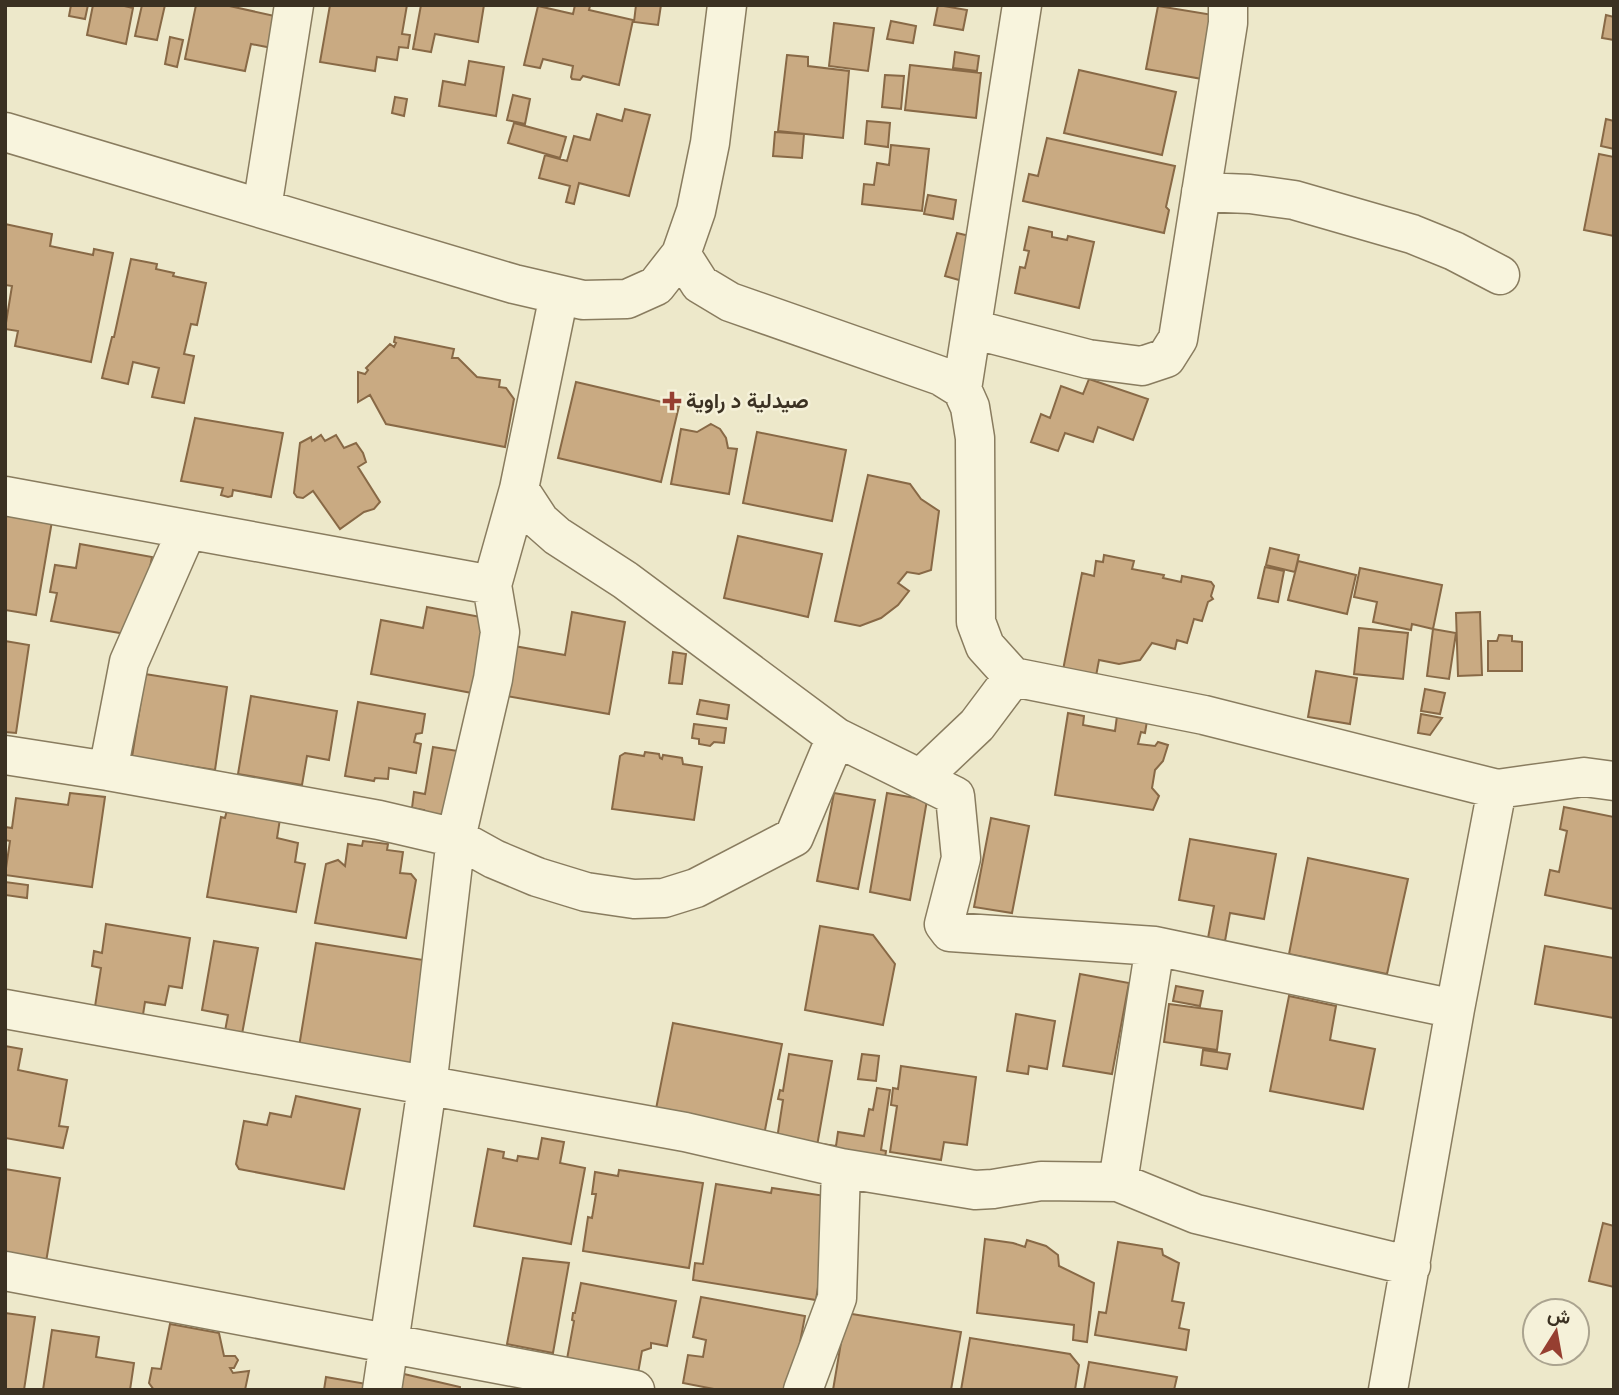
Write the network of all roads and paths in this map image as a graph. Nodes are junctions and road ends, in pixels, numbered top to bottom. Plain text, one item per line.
1 (293, 5) edge
2 (727, 5) edge
3 (1022, 5) edge
4 (1228, 5) edge
5 (5, 132) edge
6 (1201, 192) junction
7 (262, 208) junction
8 (681, 254) junction
9 (1500, 275) dead end
10 (559, 295) junction
11 (972, 329) junction
12 (962, 389) junction
13 (519, 489) junction
14 (5, 496) edge
15 (187, 530) junction
16 (492, 584) junction
17 (1013, 677) junction
18 (836, 737) junction
19 (5, 755) edge
20 (108, 771) junction
21 (920, 779) junction
22 (1614, 781) edge
23 (1497, 789) junction
24 (456, 838) junction
25 (1155, 946) junction
26 (5, 1009) edge
27 (1455, 1009) junction
28 (427, 1087) junction
29 (841, 1168) junction
30 (1118, 1182) junction
31 (1411, 1266) junction
32 (5, 1271) edge
33 (388, 1342) junction
34 (382, 1390) edge
35 (635, 1390) edge
36 (803, 1390) edge
37 (1388, 1390) edge

1 - 7 street
2 - 8 street
3 - 11 street
4 - 6 street
5 - 7 street
6 - 9 street
6 - 11 street
7 - 10 street
8 - 10 street
8 - 12 street
10 - 13 street
11 - 12 street
12 - 17 street
13 - 16 street
13 - 18 street
14 - 15 street
15 - 16 street
15 - 20 street
16 - 24 street
17 - 21 street
17 - 23 street
18 - 21 street
18 - 24 street
19 - 20 street
20 - 24 street
21 - 25 street
22 - 23 street
23 - 27 street
24 - 28 street
25 - 27 street
25 - 30 street
26 - 28 street
27 - 31 street
28 - 29 street
28 - 33 street
29 - 30 street
29 - 36 street
30 - 31 street
31 - 37 street
32 - 33 street
33 - 34 street
33 - 35 street

